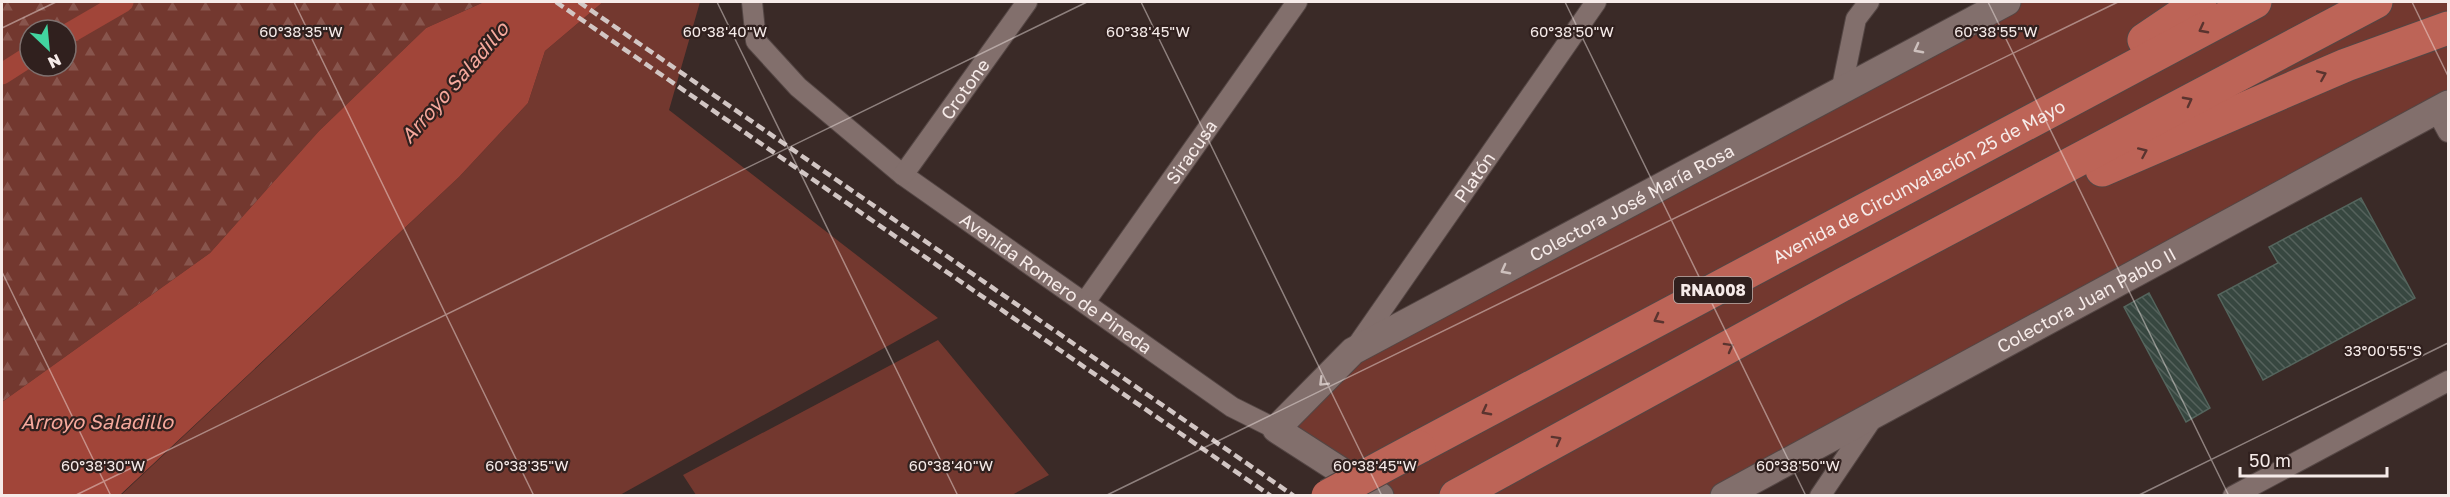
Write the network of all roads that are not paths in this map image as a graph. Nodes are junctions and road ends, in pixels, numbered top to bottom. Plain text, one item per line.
1 (752, 2) edge
2 (1027, 2) edge
3 (1297, 2) edge
4 (1596, 2) edge
5 (1869, 2) edge
6 (2007, 2) edge
7 (2200, 2) edge
8 (2255, 2) edge
9 (2376, 2) edge
10 (2448, 28) edge
11 (1841, 92) junction
12 (2444, 115) edge
13 (2006, 134) junction
14 (903, 175) junction
15 (1840, 286) junction
16 (1085, 302) junction
17 (1353, 351) junction
18 (2448, 381) edge
19 (1874, 416) junction
20 (1276, 429) junction
21 (1463, 492) edge
22 (1328, 495) edge
23 (1380, 495) edge
24 (1724, 495) edge
25 (1820, 495) edge
26 (2233, 495) edge

1 - 14 street, Avenida Romero de Pineda
2 - 14 street, Crotone
3 - 16 street, Siracusa
4 - 17 street, Platón
5 - 11 street
6 -> 11 main road, Colectora José María Rosa
7 - 13 highway
8 -> 13 highway, Avenida de Circunvalación 25 de Mayo / RNA008
15 -> 9 highway
15 -> 10 highway
11 -> 17 main road, Colectora José María Rosa
12 - 19 main road, Colectora Juan Pablo II
13 -> 22 highway, Avenida de Circunvalación 25 de Mayo / RNA008, bridge
14 - 16 street, Avenida Romero de Pineda
21 -> 15 highway
16 - 20 street, Avenida Romero de Pineda
17 -> 20 main road, Colectora José María Rosa
18 - 26 street
19 - 24 main road, Colectora Juan Pablo II
19 - 25 street
20 - 23 main road, Avenida Romero de Pineda

